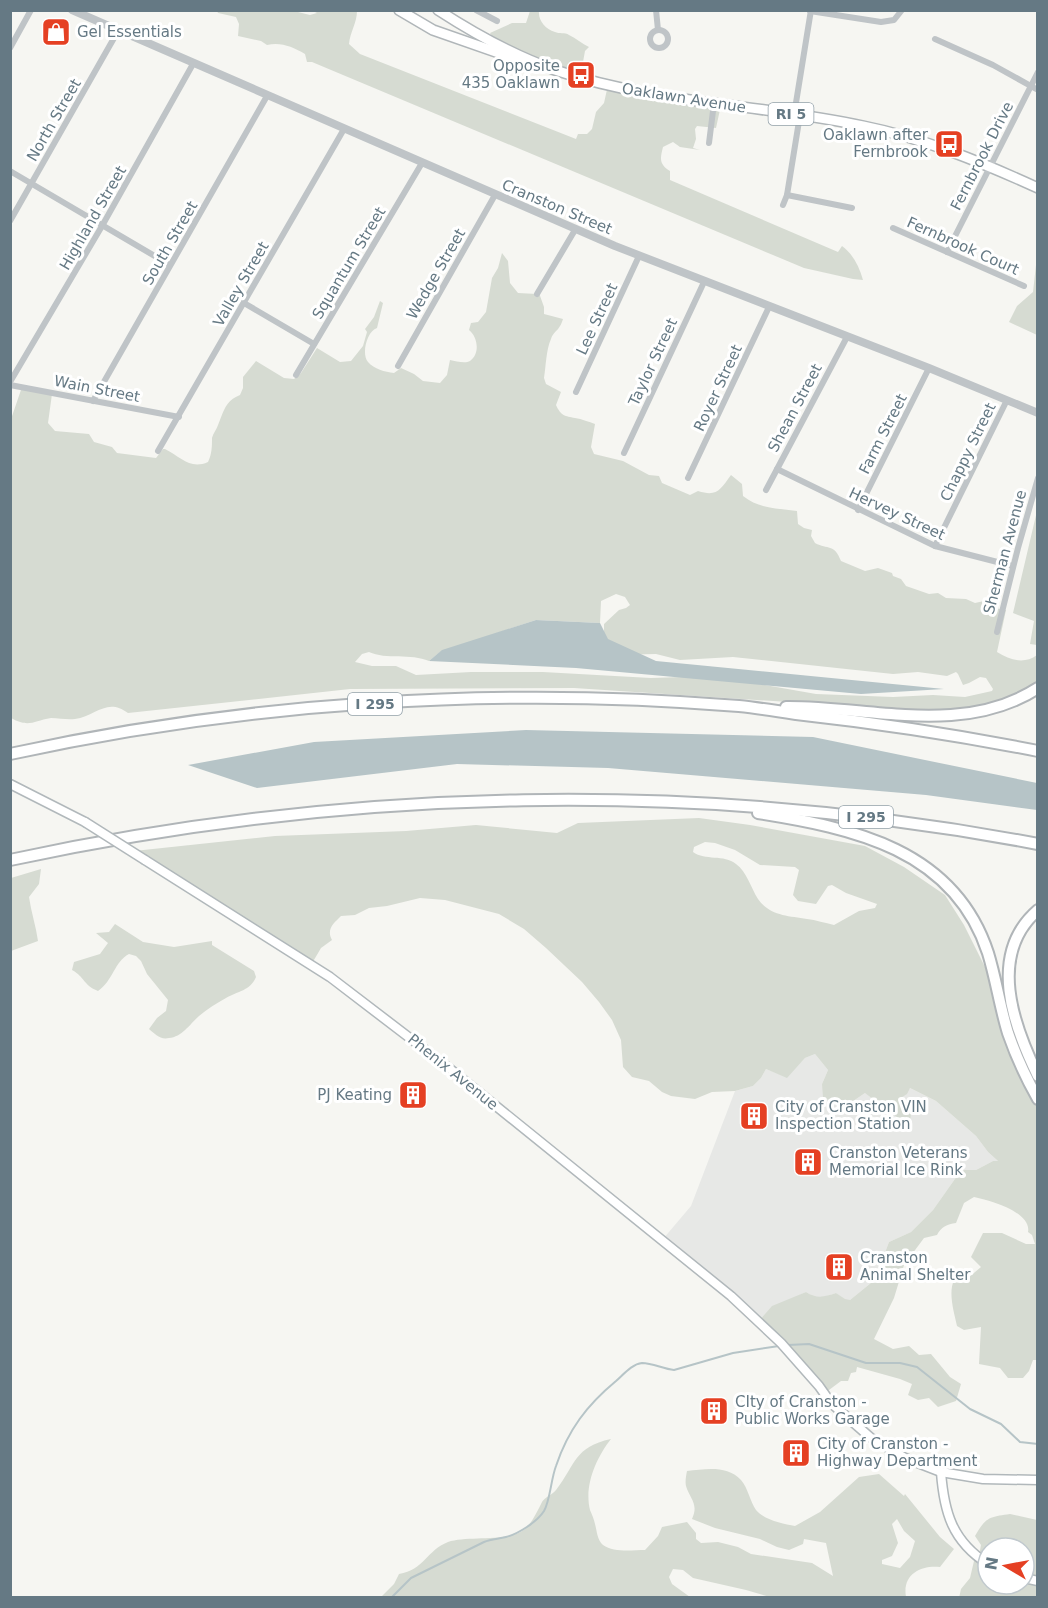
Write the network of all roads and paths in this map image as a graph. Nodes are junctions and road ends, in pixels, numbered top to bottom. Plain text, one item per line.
1 (31, 10) edge
2 (72, 10) edge
3 (399, 10) edge
4 (438, 10) edge
5 (476, 10) edge
6 (656, 10) edge
7 (902, 10) edge
8 (810, 11) edge
9 (497, 21) dead end
10 (658, 30) dead end
11 (118, 31) junction
12 (935, 39) dead end
13 (10, 48) edge
14 (538, 63) junction
15 (193, 64) junction
16 (1038, 72) edge
17 (1034, 88) edge
18 (267, 96) junction
19 (714, 104) junction
20 (797, 115) junction
21 (344, 129) junction
22 (709, 143) dead end
23 (422, 163) junction
24 (990, 166) junction
25 (10, 171) edge
26 (32, 183) junction
27 (1038, 188) edge
28 (495, 195) junction
29 (787, 195) junction
30 (783, 205) dead end
31 (852, 207) dead end
32 (10, 221) edge
33 (102, 226) junction
34 (893, 228) dead end
35 (575, 230) junction
36 (947, 252) junction
37 (639, 256) junction
38 (170, 265) junction
39 (704, 282) junction
40 (1024, 286) dead end
41 (537, 294) dead end
42 (244, 303) junction
43 (769, 308) junction
44 (847, 337) junction
45 (314, 344) junction
46 (398, 366) dead end
47 (929, 368) junction
48 (296, 375) dead end
49 (10, 383) edge
50 (576, 392) dead end
51 (1007, 400) junction
52 (93, 401) junction
53 (1038, 413) edge
54 (179, 417) junction
55 (158, 451) dead end
56 (624, 453) dead end
57 (777, 469) junction
58 (688, 478) dead end
59 (1038, 478) edge
60 (766, 490) dead end
61 (858, 510) junction
62 (935, 546) junction
63 (1013, 566) junction
64 (997, 632) dead end
65 (1038, 688) edge
66 (743, 707) junction
67 (1038, 751) edge
68 (10, 754) edge
69 (10, 784) edge
70 (692, 803) junction
71 (1038, 844) edge
72 (10, 860) edge
73 (1038, 910) edge
74 (1038, 1076) edge
75 (1038, 1099) edge
76 (941, 1472) junction
77 (1038, 1480) edge
78 (976, 1555) edge

1 - 13 street
2 - 11 street, Cranston Street
3 - 14 main road, Oaklawn Avenue / RI 5
4 - 14 main road, Oaklawn Avenue / RI 5
5 - 9 street
6 - 10 street
7 - 8 street
8 - 20 street
11 - 15 street, Cranston Street
11 - 26 street, North Street
12 - 17 street
14 - 19 main road, Oaklawn Avenue / RI 5
15 - 18 street, Cranston Street
15 - 33 street, Highland Street
16 - 17 street, Fernbrook Drive
17 - 24 street, Fernbrook Drive
18 - 21 street, Cranston Street
18 - 38 street, South Street
19 - 20 main road, Oaklawn Avenue / RI 5
19 - 22 street
20 - 24 main road, Oaklawn Avenue / RI 5
20 - 29 street
21 - 23 street, Cranston Street
21 - 42 street, Valley Street
23 - 28 street, Cranston Street
23 - 45 street, Squantum Street
24 - 27 main road, Oaklawn Avenue / RI 5
24 - 36 street, Fernbrook Drive
25 - 26 street
26 - 32 street, North Street
26 - 33 street
28 - 35 street, Cranston Street
28 - 46 street, Wedge Street
29 - 30 street
29 - 31 street
33 - 38 street
33 - 49 street, Highland Street
34 - 36 street, Fernbrook Court
35 - 37 street, Cranston Street
35 - 41 street
36 - 40 street, Fernbrook Court
37 - 39 street, Cranston Street
37 - 50 street, Lee Street
38 - 52 street, South Street
39 - 43 street, Cranston Street
39 - 56 street, Taylor Street
42 - 45 street
42 - 54 street, Valley Street
43 - 44 street, Cranston Street
43 - 58 street, Royer Street
44 - 47 street, Cranston Street
44 - 57 street, Shean Street
45 - 48 street, Squantum Street
47 - 51 street, Cranston Street
47 - 61 street, Farm Street
49 - 52 street, Wain Street
51 - 53 street, Cranston Street
51 - 62 street, Chappy Street
52 - 54 street, Wain Street
54 - 55 street, Valley Street
57 - 60 street, Shean Street
57 - 61 street, Hervey Street
59 - 63 street, Sherman Avenue
61 - 62 street, Hervey Street
62 - 63 street, Hervey Street
63 - 64 street, Sherman Avenue
65 - 66 highway
66 - 67 highway, I 295
66 - 68 highway, I 295
69 - 76 main road, Phenix Avenue, bridge
70 - 71 highway, I 295
70 - 72 highway, I 295
70 - 75 highway
73 - 74 highway
76 - 77 main road, Phenix Avenue
76 - 78 main road

